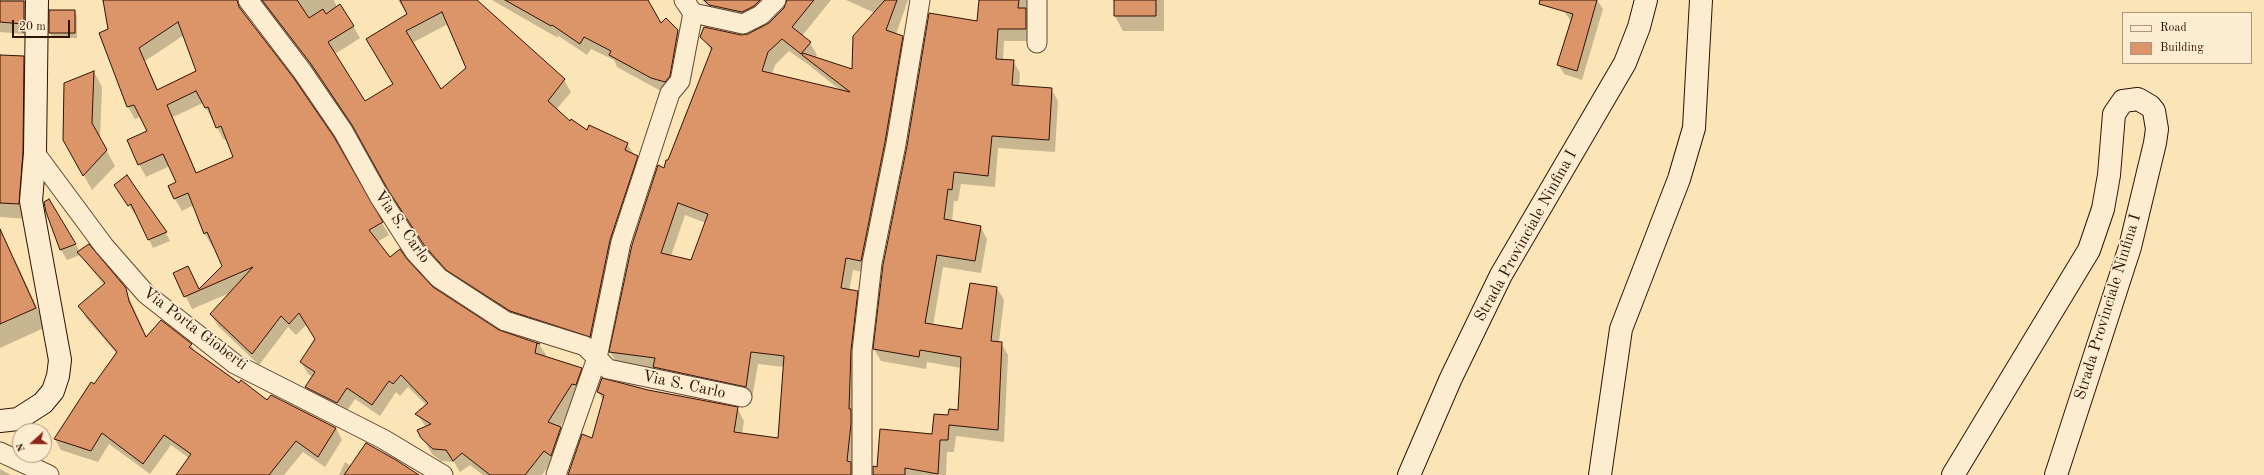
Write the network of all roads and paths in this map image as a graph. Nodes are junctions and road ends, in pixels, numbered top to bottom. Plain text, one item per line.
1 (37, 0) edge
2 (248, 0) edge
3 (776, 0) edge
4 (920, 0) edge
5 (1037, 0) edge
6 (1646, 0) edge
7 (1701, 0) edge
8 (688, 6) edge
9 (1038, 43) dead end
10 (35, 153) junction
11 (597, 358) junction
12 (742, 397) dead end
13 (0, 421) edge
14 (0, 452) edge
15 (49, 475) edge
16 (443, 475) edge
17 (556, 475) edge
18 (862, 475) edge
19 (1409, 475) edge
20 (1600, 475) edge
21 (1953, 475) edge
22 (2056, 475) edge

1 - 10 street
2 - 11 street, Via S. Carlo
3 - 8 street
4 - 18 street
5 - 9 street
6 - 19 street, Strada Provinciale Ninfina I
7 - 20 street
8 - 11 street
10 - 13 street
10 - 16 street, Via Porta Gioberti
11 - 12 street, Via S. Carlo
11 - 17 street
14 - 15 street
21 - 22 street, Strada Provinciale Ninfina I

